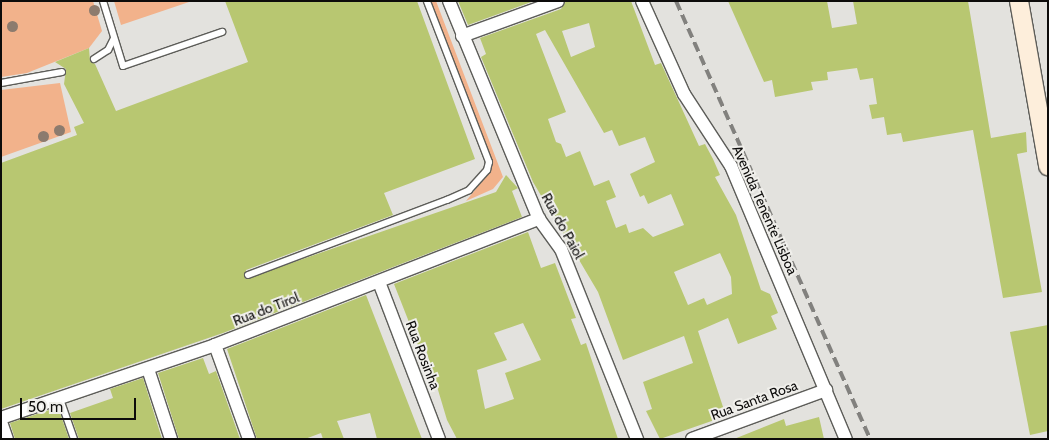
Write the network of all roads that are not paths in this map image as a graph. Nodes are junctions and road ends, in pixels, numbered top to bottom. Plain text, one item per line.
1 (103, 1) edge
2 (428, 1) edge
3 (449, 1) edge
4 (558, 1) edge
5 (642, 1) edge
6 (1019, 1) edge
7 (222, 32) dead end
8 (462, 36) junction
9 (114, 38) junction
10 (94, 59) dead end
11 (62, 72) dead end
12 (1, 83) edge
13 (1048, 166) edge
14 (538, 219) junction
15 (248, 275) dead end
16 (379, 282) junction
17 (215, 345) junction
18 (148, 369) junction
19 (826, 390) junction
20 (60, 399) junction
21 (1, 418) edge
22 (1, 422) edge
23 (7, 439) edge
24 (74, 439) edge
25 (170, 439) edge
26 (249, 439) edge
27 (439, 439) edge
28 (637, 439) edge
29 (692, 439) edge
30 (846, 439) edge

1 - 9 lane
2 - 15 lane
3 - 8 street, Rua do Paiol
4 - 8 street
5 - 19 street, Avenida Tenente Lisboa
6 - 13 main road
7 - 9 lane
8 - 14 street, Rua do Paiol
9 - 10 lane
11 - 12 lane
14 - 16 street, Rua do Tirol
14 - 28 street, Rua do Paiol
16 - 17 street, Rua do Tirol
16 - 27 street, Rua Rosinha
17 - 18 street, Rua do Tirol
17 - 26 street
18 - 20 street, Rua do Tirol
18 - 25 street
19 - 29 street, Rua Santa Rosa
19 - 30 street, Avenida Tenente Lisboa
20 - 21 street, Rua do Tirol
20 - 24 lane
22 - 23 street

